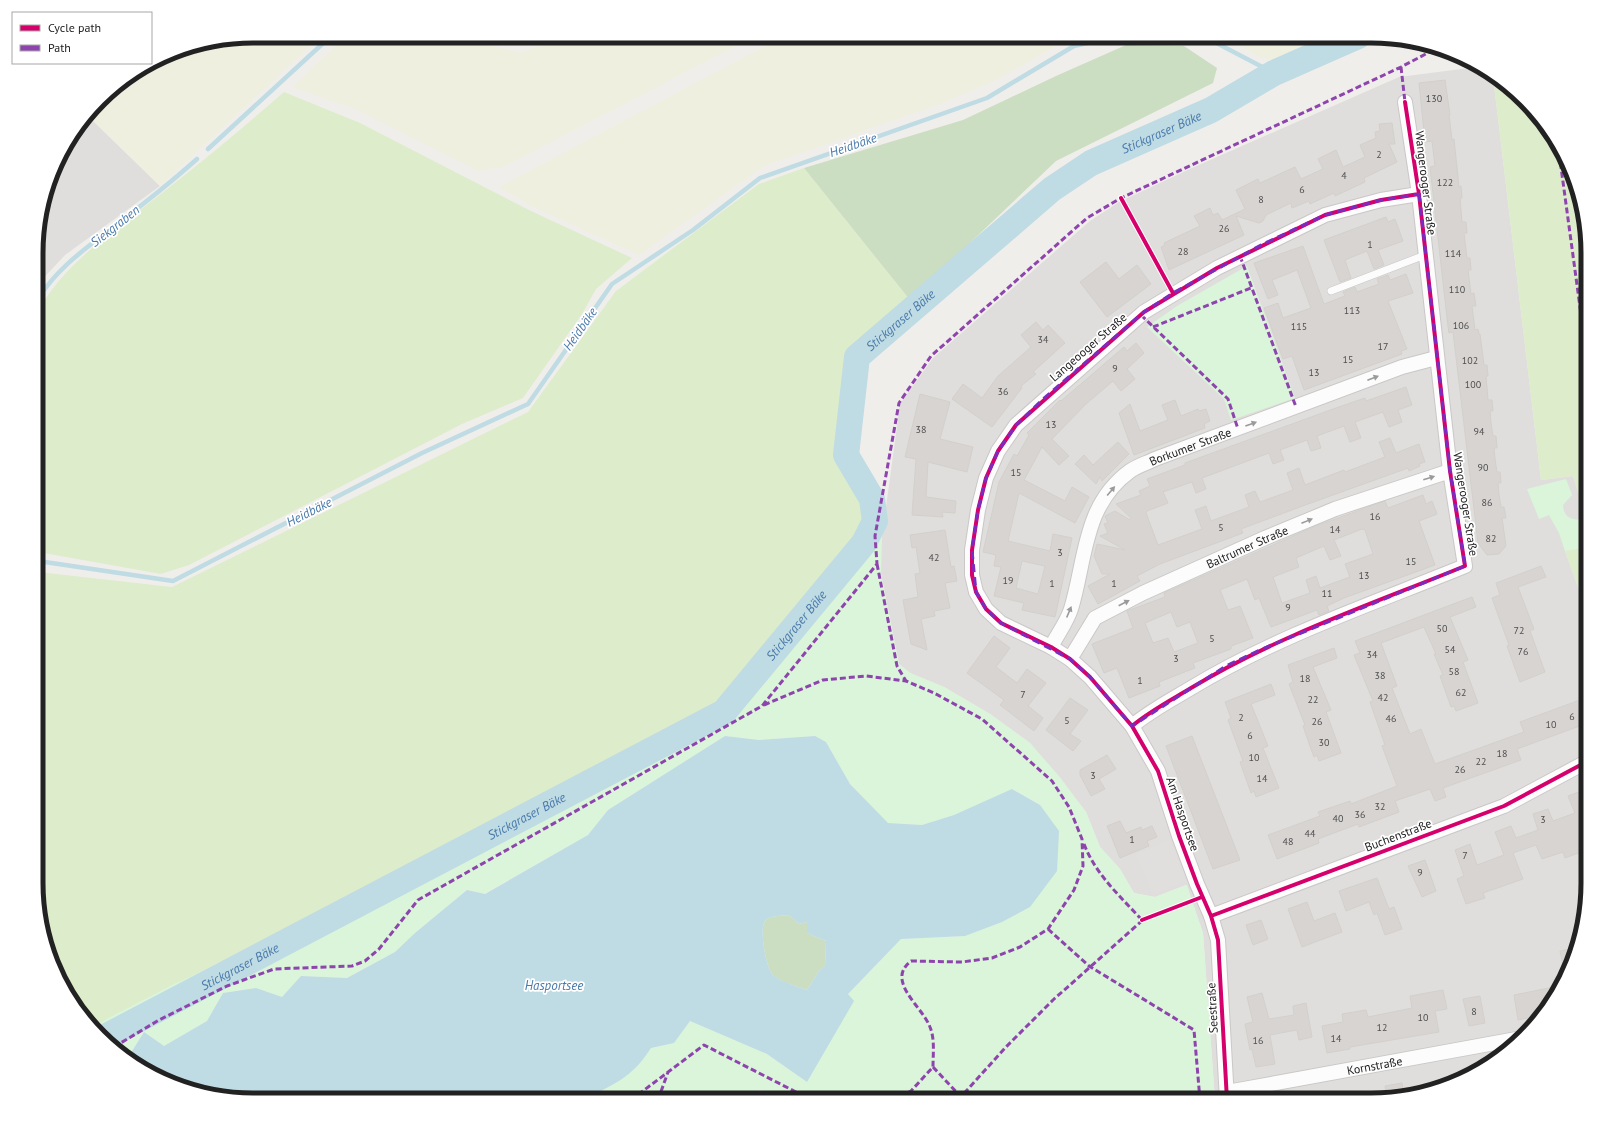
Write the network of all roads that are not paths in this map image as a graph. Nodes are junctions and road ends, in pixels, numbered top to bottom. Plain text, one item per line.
1 (1405, 102) dead end
2 (1419, 194) junction
3 (1425, 255) junction
4 (1331, 291) dead end
5 (1436, 358) junction
6 (1450, 471) junction
7 (1046, 644) junction
8 (1070, 659) junction
9 (1132, 726) junction
10 (1581, 765) edge
11 (1211, 916) junction
12 (1510, 1040) edge
13 (1227, 1093) edge
14 (1242, 1093) edge

1 - 2 street, Wangerooger Straße
2 - 3 street, Wangerooger Straße
2 - 7 street, Langeooger Straße
3 - 4 lane
3 - 5 street, Wangerooger Straße
5 - 6 street, Wangerooger Straße
7 -> 5 street, Borkumer Straße
8 -> 6 street, Baltrumer Straße
6 - 9 street, Wangerooger Straße
7 - 8 street, Am Hasportsee
8 - 9 street, Am Hasportsee
9 - 11 street, Am Hasportsee
10 - 11 street, Buchenstraße
11 - 13 street, Seestraße
12 - 14 street, Kornstraße

